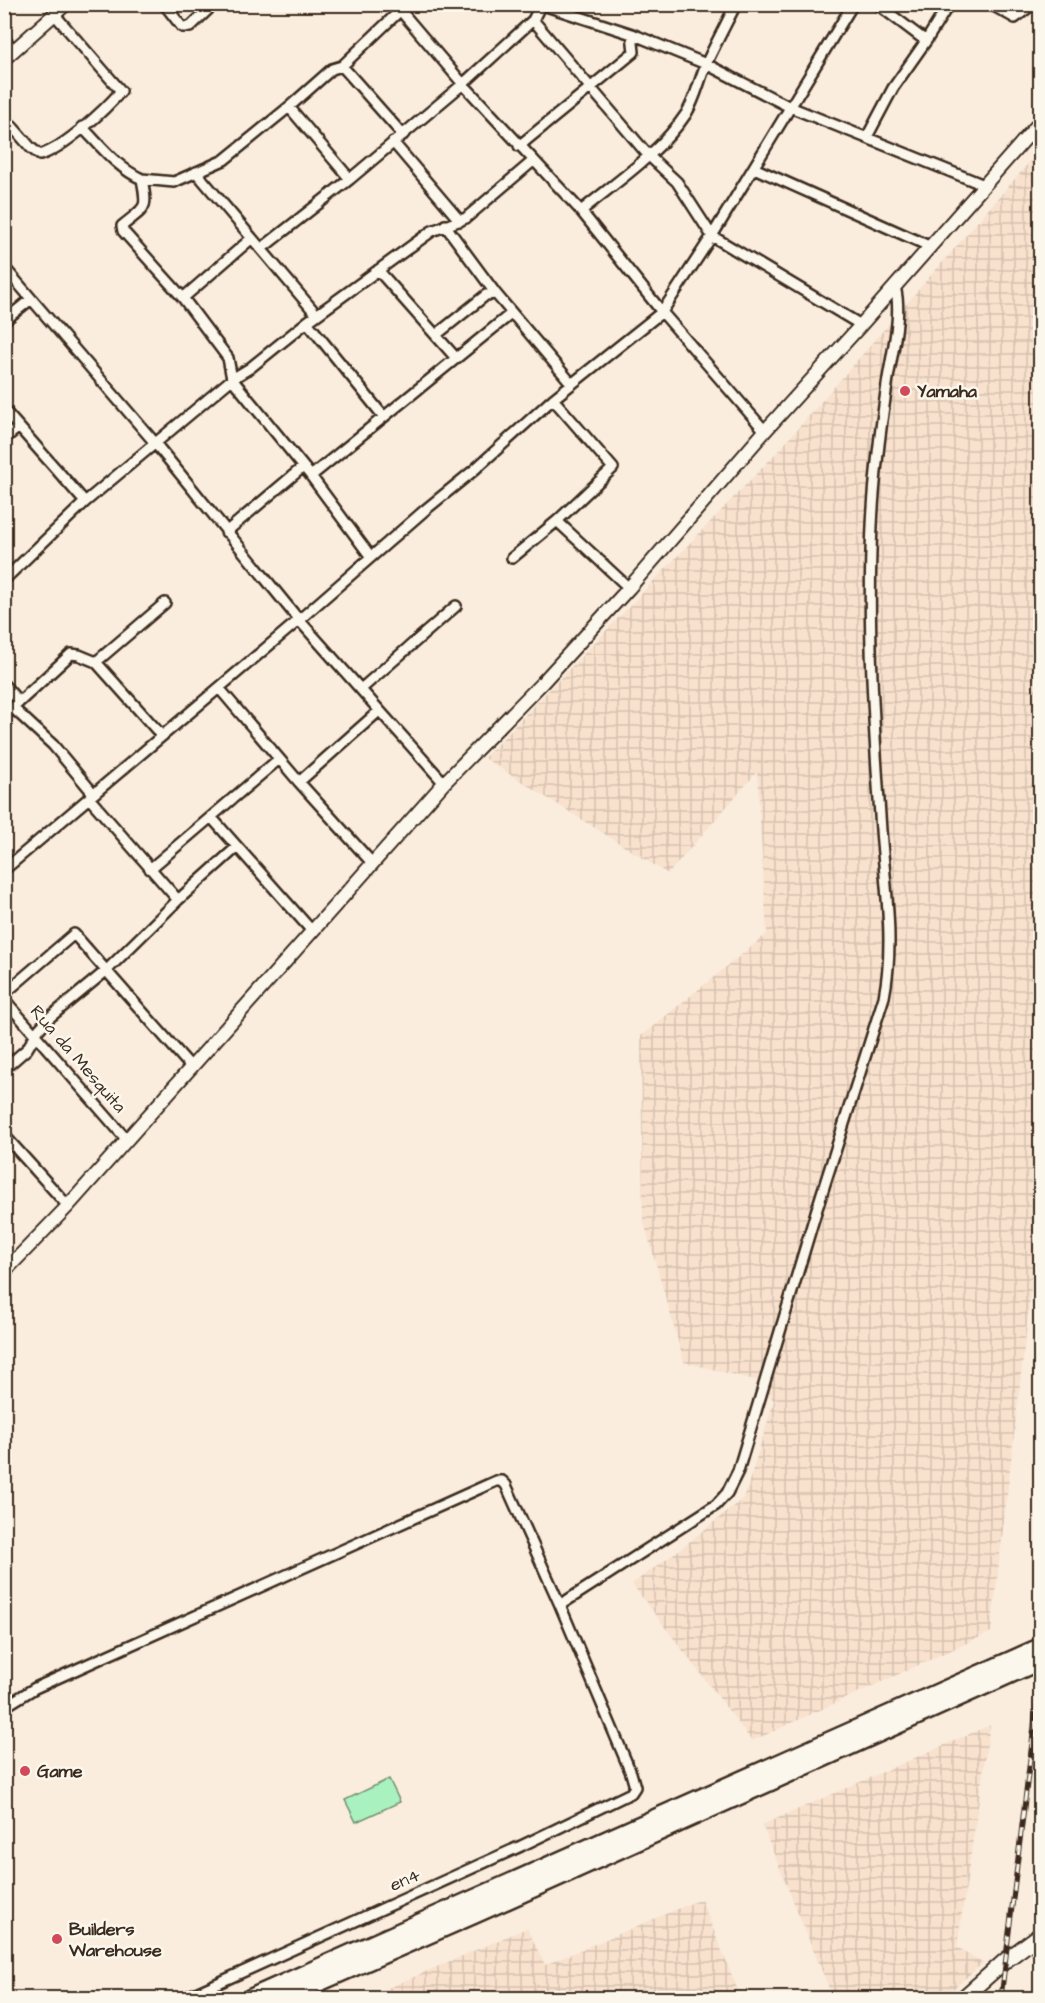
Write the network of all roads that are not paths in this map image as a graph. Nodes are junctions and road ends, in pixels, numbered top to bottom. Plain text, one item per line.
1 (66, 4) edge
2 (164, 4) edge
3 (214, 4) edge
4 (736, 4) edge
5 (853, 4) edge
6 (877, 4) edge
7 (949, 4) edge
8 (990, 4) edge
9 (1033, 4) edge
10 (541, 5) edge
11 (404, 7) edge
12 (55, 15) junction
13 (533, 20) junction
14 (632, 34) junction
15 (4, 39) edge
16 (926, 41) junction
17 (14, 50) junction
18 (4, 59) edge
19 (706, 64) junction
20 (342, 66) junction
21 (463, 84) junction
22 (592, 87) junction
23 (289, 107) junction
24 (790, 107) junction
25 (4, 117) edge
26 (1041, 122) edge
27 (82, 127) junction
28 (403, 135) junction
29 (867, 137) junction
30 (393, 142) junction
31 (519, 146) junction
32 (648, 155) junction
33 (533, 161) junction
34 (753, 168) junction
35 (196, 172) junction
36 (142, 179) junction
37 (350, 179) junction
38 (984, 186) junction
39 (581, 212) junction
40 (460, 221) junction
41 (446, 225) junction
42 (712, 236) junction
43 (252, 238) junction
44 (929, 246) junction
45 (261, 249) junction
46 (4, 267) edge
47 (378, 270) junction
48 (895, 286) junction
49 (496, 294) junction
50 (183, 298) junction
51 (31, 299) junction
52 (662, 312) junction
53 (512, 313) junction
54 (316, 315) junction
55 (4, 321) edge
56 (307, 322) junction
57 (861, 325) junction
58 (436, 335) junction
59 (456, 358) junction
60 (232, 379) junction
61 (572, 384) junction
62 (554, 399) junction
63 (4, 410) edge
64 (384, 417) junction
65 (19, 427) junction
66 (765, 431) junction
67 (4, 439) edge
68 (155, 443) junction
69 (303, 467) junction
70 (311, 477) junction
71 (86, 502) junction
72 (557, 520) junction
73 (226, 532) junction
74 (371, 557) junction
75 (512, 558) dead end
76 (4, 580) edge
77 (629, 588) junction
78 (165, 603) dead end
79 (456, 606) dead end
80 (299, 620) junction
81 (96, 662) junction
82 (4, 685) edge
83 (219, 688) junction
84 (361, 689) junction
85 (16, 705) junction
86 (379, 711) junction
87 (4, 716) edge
88 (162, 736) junction
89 (279, 759) junction
90 (299, 782) junction
91 (444, 783) junction
92 (91, 795) junction
93 (211, 817) junction
94 (237, 847) junction
95 (373, 864) junction
96 (150, 869) junction
97 (4, 870) edge
98 (178, 900) junction
99 (312, 931) junction
100 (107, 970) junction
101 (4, 994) edge
102 (4, 999) edge
103 (36, 1037) junction
104 (192, 1068) junction
105 (4, 1069) edge
106 (4, 1135) edge
107 (127, 1140) junction
108 (68, 1206) junction
109 (4, 1272) edge
110 (560, 1605) junction
111 (1038, 1655) edge
112 (4, 1707) edge
113 (1041, 1935) edge
114 (185, 1998) edge
115 (250, 1998) edge
116 (284, 1998) edge
117 (963, 1998) edge

1 - 12 street
2 - 3 street
4 - 19 street
5 - 24 street
6 - 16 street
7 - 16 street
8 - 9 street
10 - 13 street
10 - 14 street
11 - 20 street
11 - 21 street
12 - 17 street
12 - 27 street
13 - 21 street
13 - 22 street
14 - 19 street
14 - 22 street
15 - 17 street
16 - 29 street
17 - 18 street
19 - 24 street
19 - 32 street
20 - 23 street
20 - 28 street
21 - 28 street
21 - 31 street
22 - 31 street
22 - 32 street
23 - 35 street
23 - 37 street
24 - 29 street
24 - 34 street
25 - 27 street
26 - 38 street
27 - 36 street
28 - 30 street
29 - 38 street
30 - 37 street
30 - 40 street
31 - 33 street
32 - 39 street
32 - 42 street
33 - 39 street
33 - 40 street
34 - 42 street
34 - 44 street
35 - 36 street
35 - 43 street
36 - 50 street
37 - 45 street
38 - 44 street
39 - 52 street
40 - 41 street
41 - 47 street
41 - 49 street
42 - 52 street
42 - 57 street
43 - 45 street
43 - 50 street
44 - 48 street
45 - 54 street
46 - 51 street
47 - 54 street
47 - 58 street
48 - 57 street
48 - 110 street
49 - 53 street
49 - 58 street
50 - 60 street
51 - 55 street
51 - 68 street
52 - 61 street
52 - 66 street
53 - 59 street
53 - 61 street
54 - 56 street
56 - 60 street
56 - 64 street
57 - 66 street
58 - 59 street
59 - 64 street
60 - 68 street
60 - 69 street
61 - 62 street
62 - 72 street
62 - 74 street
63 - 65 street
64 - 70 street
65 - 67 street
65 - 71 street
66 - 77 street
68 - 71 street
68 - 73 street
69 - 70 street
69 - 73 street
70 - 74 street
71 - 76 street
72 - 75 street
72 - 77 street
73 - 80 street
74 - 80 street
77 - 91 street
78 - 81 street
79 - 84 street
80 - 83 street
80 - 84 street
81 - 85 street
81 - 88 street
82 - 85 street
83 - 88 street
83 - 89 street
84 - 86 street
85 - 87 street
85 - 92 street
86 - 90 street
86 - 91 street
88 - 92 street
89 - 90 street
89 - 93 street
90 - 95 street
91 - 95 street
92 - 96 street
92 - 97 street
93 - 94 street
93 - 96 street
94 - 98 street
94 - 99 street
95 - 99 street
96 - 98 street
98 - 100 street
99 - 104 street
100 - 101 street
100 - 103 street
100 - 104 street
102 - 103 street, Rua da Mesquita
103 - 105 street
103 - 107 street, Rua da Mesquita
104 - 107 street
106 - 108 street
107 - 108 street
108 - 109 street
110 - 112 street
110 - 114 street, en4
111 - 115 highway
111 - 116 highway
113 - 117 main road

